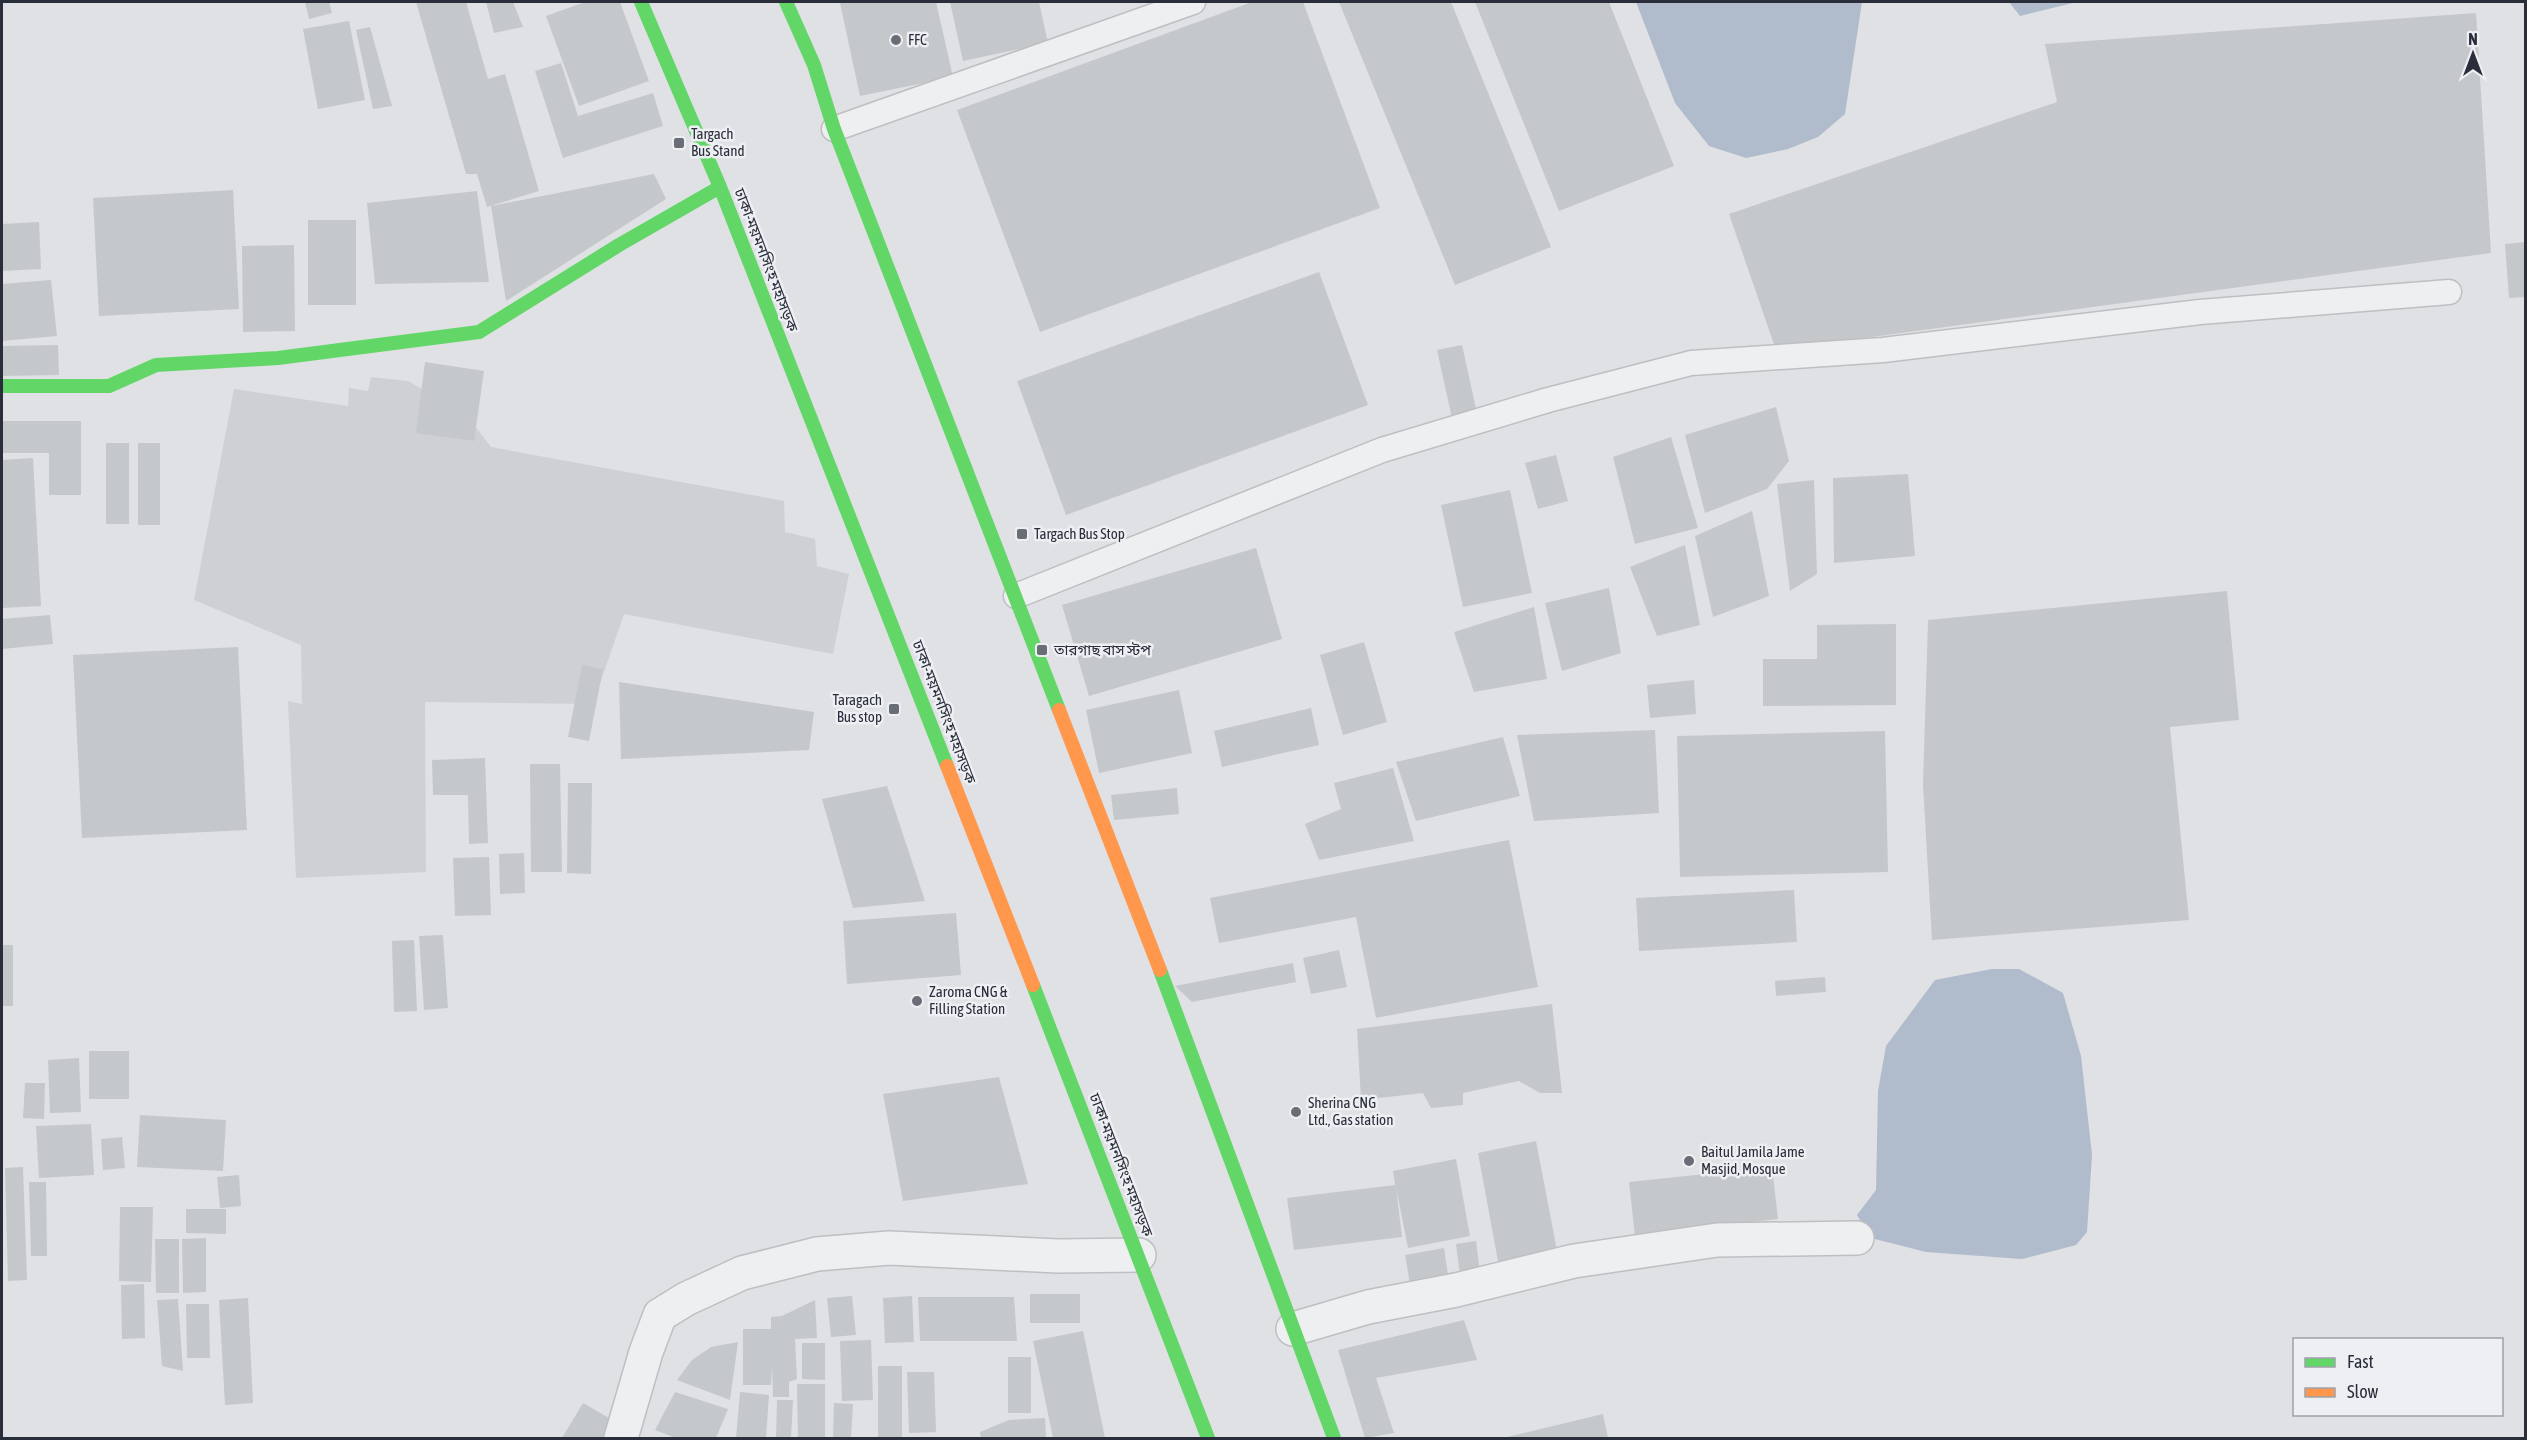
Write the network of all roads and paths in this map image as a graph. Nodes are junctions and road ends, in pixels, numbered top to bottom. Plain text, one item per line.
1 (641, 2) edge
2 (786, 2) edge
3 (1193, 2) edge
4 (834, 129) junction
5 (720, 187) junction
6 (2449, 292) dead end
7 (2, 386) edge
8 (1016, 596) junction
9 (1857, 1238) dead end
10 (1139, 1255) junction
11 (1293, 1329) junction
12 (621, 1438) edge
13 (1208, 1438) edge
14 (1334, 1438) edge

1 - 5 main road, ঢাকা-ময়মনসিংহ মহাসড়ক
2 - 4 main road
3 - 4 lane
4 - 8 main road
5 - 7 main road
5 - 10 main road, ঢাকা-ময়মনসিংহ মহাসড়ক
6 - 8 lane
8 - 11 main road
9 - 11 street
10 - 12 street
10 - 13 main road, ঢাকা-ময়মনসিংহ মহাসড়ক
11 - 14 main road

